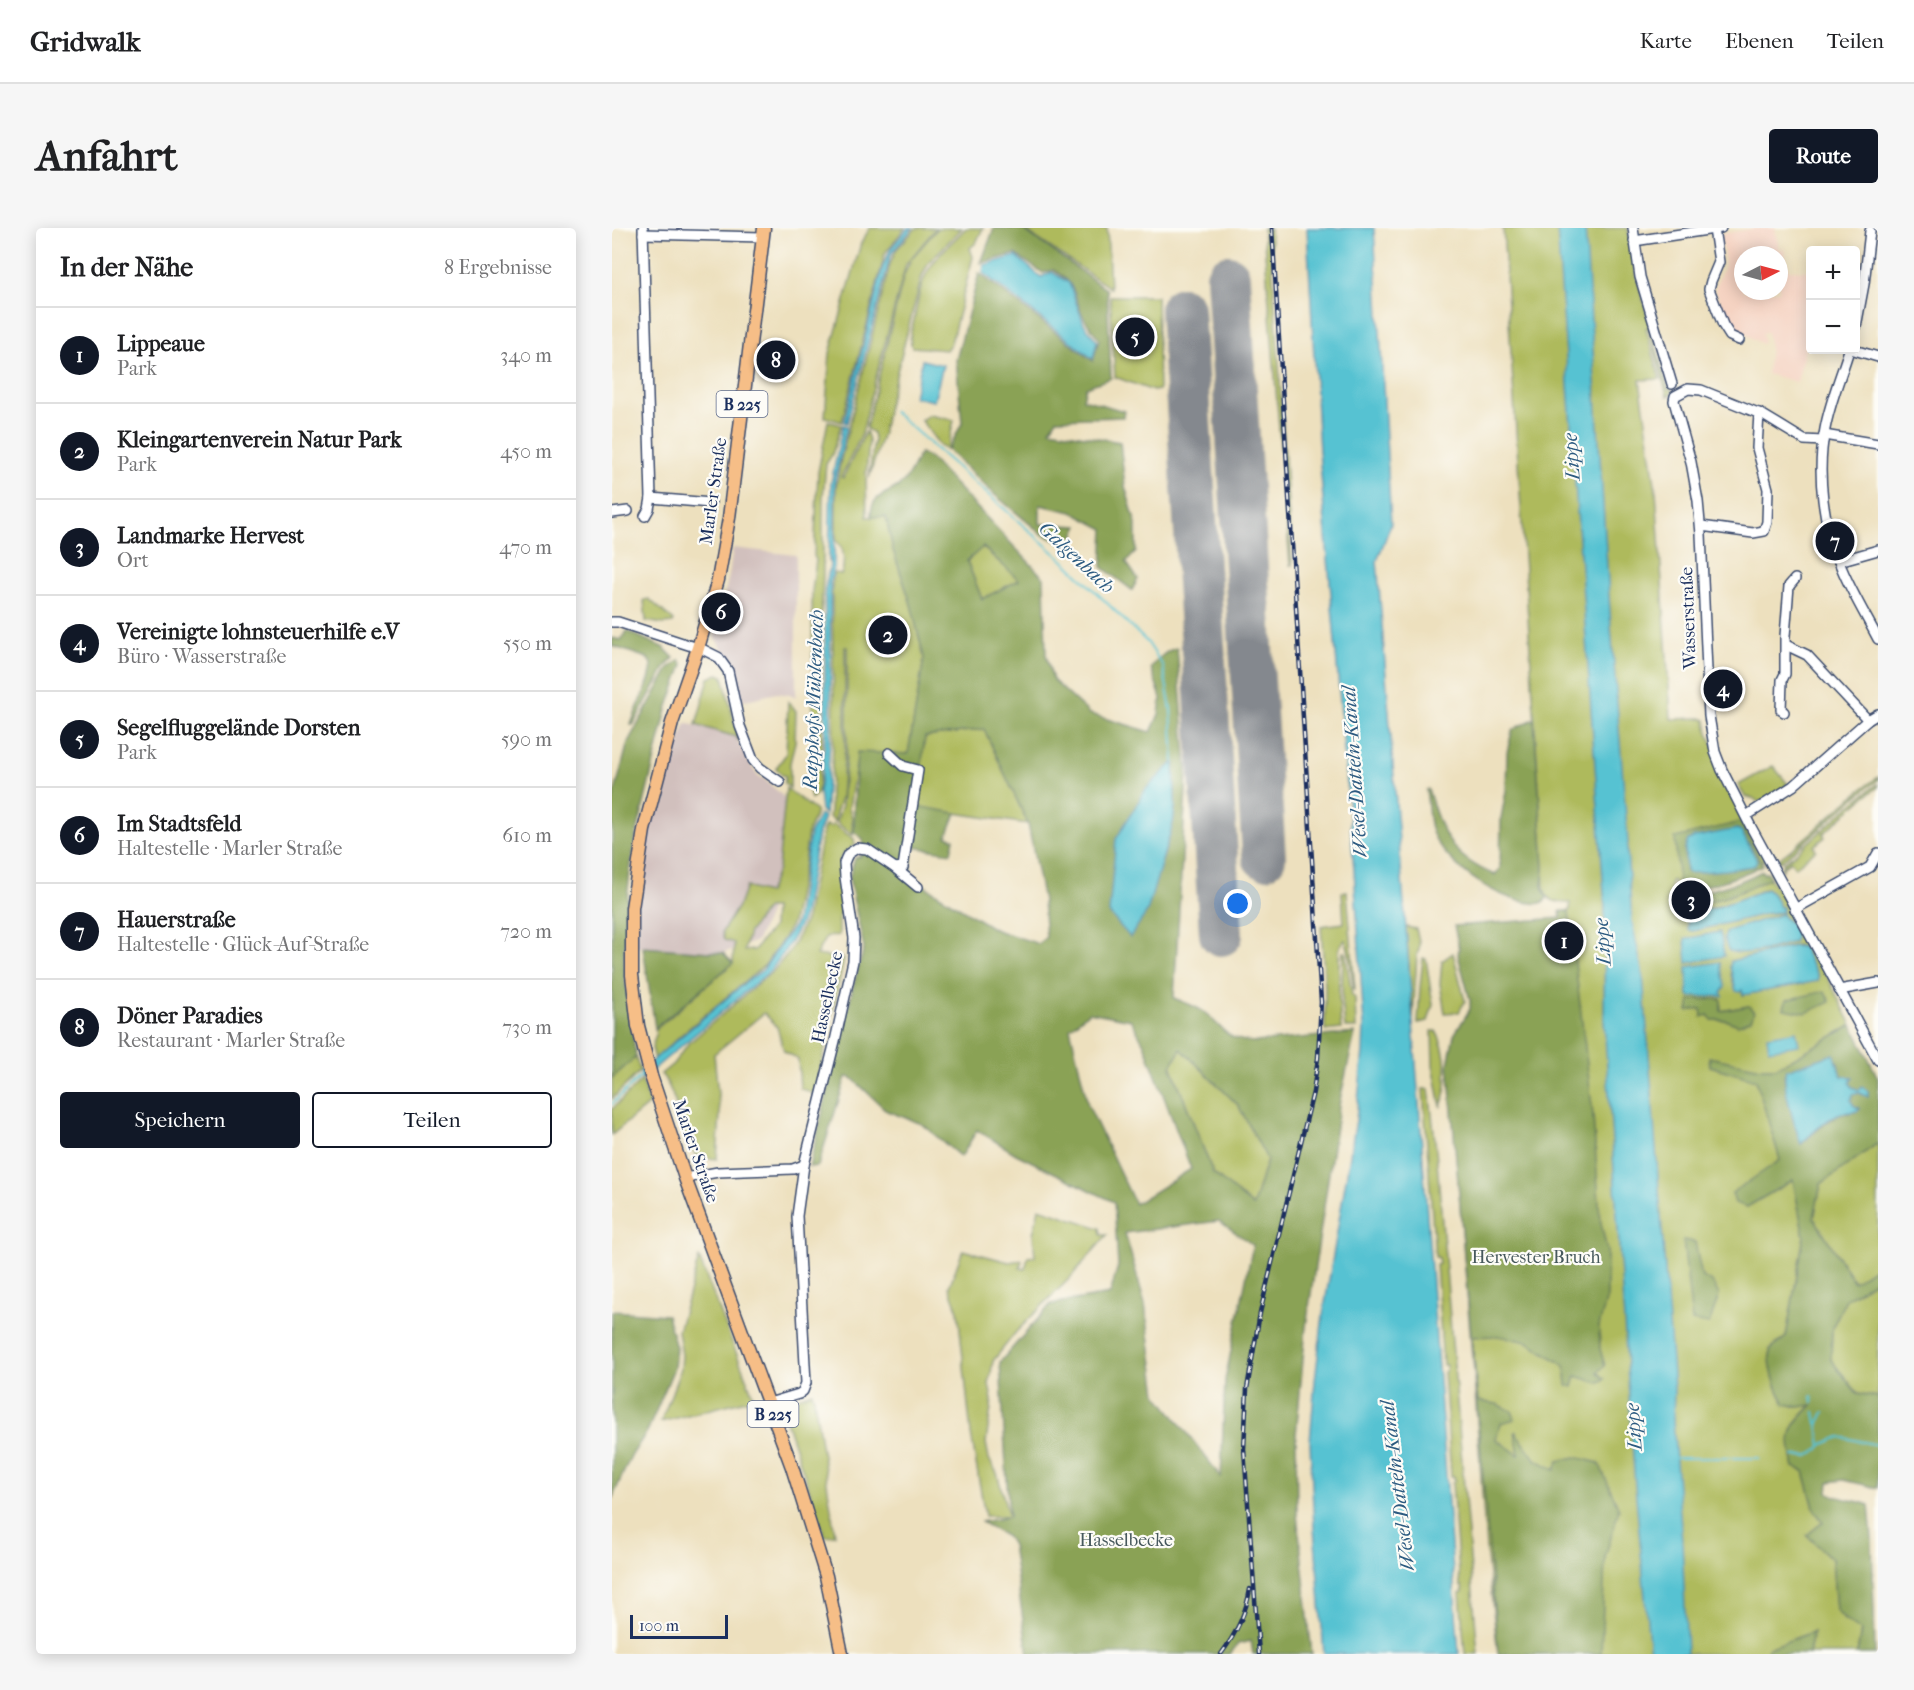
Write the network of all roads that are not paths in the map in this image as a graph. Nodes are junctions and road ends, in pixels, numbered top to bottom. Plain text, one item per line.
1 (1633, 228) edge
2 (1718, 229) edge
3 (1871, 229) edge
4 (643, 231) edge
5 (763, 233) edge
6 (1634, 241) junction
7 (1860, 306) edge
8 (1739, 340) dead end
9 (1860, 352) edge
10 (1848, 354) edge
11 (1878, 357) edge
12 (1672, 384) dead end
13 (1759, 413) junction
14 (1823, 438) junction
15 (1878, 444) edge
16 (651, 498) junction
17 (711, 503) dead end
18 (628, 511) dead end
19 (612, 513) edge
20 (645, 516) dead end
21 (1701, 526) junction
22 (1878, 550) edge
23 (1839, 561) junction
24 (1795, 579) dead end
25 (612, 622) edge
26 (1878, 639) edge
27 (1786, 645) junction
28 (698, 648) junction
29 (1784, 712) dead end
30 (1878, 714) edge
31 (1868, 720) junction
32 (889, 753) dead end
33 (780, 782) dead end
34 (1746, 816) junction
35 (1878, 853) edge
36 (895, 868) junction
37 (918, 887) dead end
38 (1795, 909) junction
39 (1878, 983) edge
40 (1839, 990) junction
41 (1878, 1060) edge
42 (804, 1165) junction
43 (685, 1178) junction
44 (769, 1403) junction
45 (842, 1654) edge

1 - 6 street
2 - 6 street
2 - 8 street
3 - 7 street
4 - 5 street
4 - 16 street
5 - 28 main road, Marler Straße / B 225
6 - 12 street
9 - 11 street
10 - 14 street
13 - 14 street
13 - 21 street
13 - 21 street, Wasserstraße
14 - 15 street
14 - 23 street
16 - 17 street
16 - 20 street
18 - 19 street
21 - 34 street, Wasserstraße
22 - 23 street
23 - 26 street
24 - 27 street
25 - 28 street
27 - 29 street
27 - 31 street
28 - 33 street
28 - 43 main road, Marler Straße / B 225
30 - 31 street
31 - 34 street
32 - 36 street
34 - 38 street, Wasserstraße
35 - 38 street
36 - 37 street, Hasselbecke
36 - 42 street, Hasselbecke
38 - 40 street, Wasserstraße
39 - 40 street
40 - 41 street, Wasserstraße
42 - 43 street
42 - 44 street, Hasselbecke
43 - 44 main road, Marler Straße / B 225
44 - 45 main road, Marler Straße / B 225

